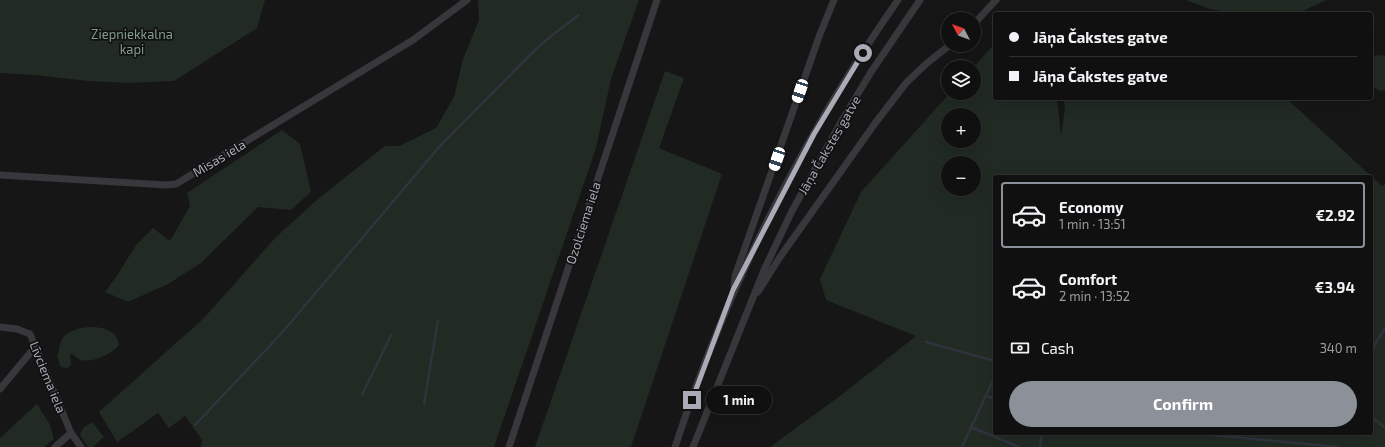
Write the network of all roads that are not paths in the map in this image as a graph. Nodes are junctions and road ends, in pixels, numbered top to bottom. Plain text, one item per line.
1 (467, 0) edge
2 (657, 0) edge
3 (834, 0) edge
4 (898, 0) edge
5 (920, 0) edge
6 (996, 0) edge
7 (981, 16) edge
8 (941, 52) edge
9 (0, 176) edge
10 (733, 290) junction
11 (753, 299) junction
12 (0, 327) edge
13 (35, 347) junction
14 (0, 390) edge
15 (71, 433) junction
16 (55, 447) edge
17 (81, 447) edge
18 (508, 447) edge
19 (675, 447) edge
20 (693, 447) edge

1 - 9 street, Misas iela
2 - 18 street, Ozolciema iela
3 - 10 street, Jāņa Čakstes gatve
4 - 10 street, Jāņa Čakstes gatve
5 - 11 street, Jāņa Čakstes gatve
6 - 7 street
8 - 11 street, Jāņa Čakstes gatve
10 - 19 street, Jāņa Čakstes gatve
11 - 20 street, Jāņa Čakstes gatve
12 - 13 street, Līvciema iela
13 - 14 street
13 - 15 street, Līvciema iela
15 - 16 street
15 - 17 street, Līvciema iela

